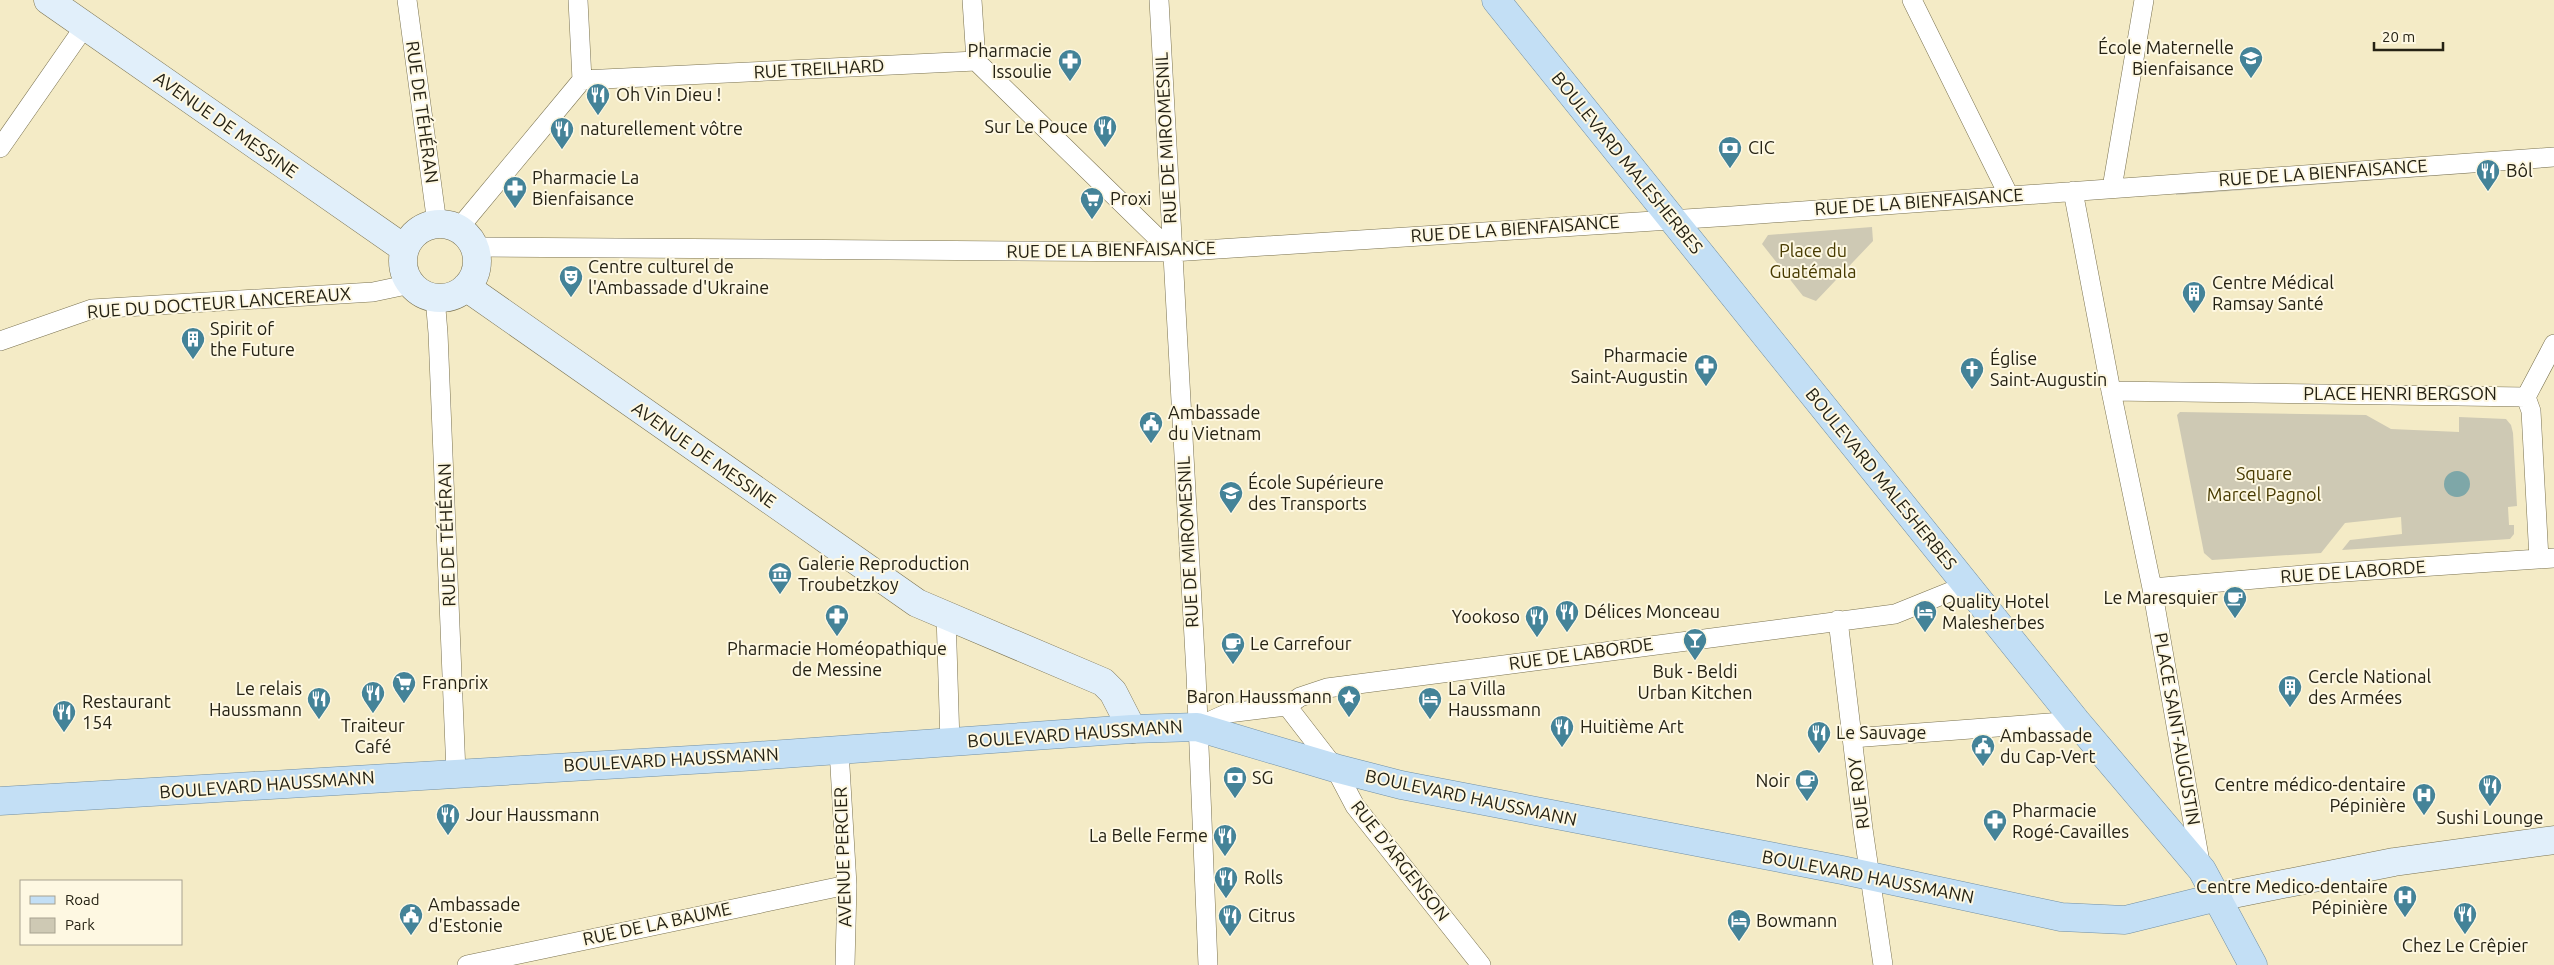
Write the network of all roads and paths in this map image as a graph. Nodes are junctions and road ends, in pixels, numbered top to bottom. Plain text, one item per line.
1 (48, 0) edge
2 (407, 0) edge
3 (578, 0) edge
4 (972, 0) edge
5 (1159, 0) edge
6 (1496, 0) edge
7 (1912, 0) edge
8 (2144, 0) edge
9 (85, 26) junction
10 (976, 62) junction
11 (582, 80) junction
12 (0, 148) edge
13 (2554, 157) edge
14 (2112, 188) junction
15 (2074, 192) junction
16 (2009, 196) junction
17 (1671, 218) junction
18 (457, 233) junction
19 (405, 249) junction
20 (1172, 252) junction
21 (411, 284) junction
22 (466, 287) junction
23 (435, 297) junction
24 (0, 341) edge
25 (2554, 344) edge
26 (2111, 391) junction
27 (2526, 397) junction
28 (2547, 558) edge
29 (1967, 585) junction
30 (2152, 588) junction
31 (946, 614) junction
32 (1838, 620) junction
33 (1287, 706) junction
34 (2076, 721) junction
35 (1197, 727) junction
36 (1132, 728) junction
37 (1852, 738) junction
38 (950, 743) junction
39 (839, 750) junction
40 (1335, 768) junction
41 (456, 772) junction
42 (0, 801) edge
43 (2554, 840) edge
44 (2202, 870) junction
45 (1869, 876) junction
46 (847, 886) junction
47 (2218, 897) junction
48 (467, 965) edge
49 (845, 965) edge
50 (1208, 965) edge
51 (1482, 965) edge
52 (1883, 965) edge
53 (2254, 965) edge

1 - 9 street, AVENUE DE MESSINE
2 - 18 street, RUE DE TÉHÉRAN
3 - 11 street
4 - 10 street
5 - 20 street, RUE DE MIROMESNIL
6 - 17 main road, BOULEVARD MALESHERBES
7 - 16 street
8 - 14 street
9 - 12 street
9 - 19 street, AVENUE DE MESSINE
10 - 11 street, RUE TREILHARD
10 - 20 street
11 - 18 street
13 - 14 street, RUE DE LA BIENFAISANCE
14 - 15 street, RUE DE LA BIENFAISANCE
15 - 16 street, RUE DE LA BIENFAISANCE
15 - 26 street, PLACE SAINT-AUGUSTIN
16 - 17 street, RUE DE LA BIENFAISANCE
17 - 20 street, RUE DE LA BIENFAISANCE
17 - 29 main road, BOULEVARD MALESHERBES
18 - 19 street
18 - 20 street, RUE DE LA BIENFAISANCE
18 - 22 street
19 - 21 street
20 - 35 street, RUE DE MIROMESNIL
21 - 23 street
21 - 24 street, RUE DU DOCTEUR LANCEREAUX
22 - 23 street
22 - 31 street, AVENUE DE MESSINE
23 - 41 street, RUE DE TÉHÉRAN
25 - 27 street
26 - 27 street, PLACE HENRI BERGSON
26 - 30 street, PLACE SAINT-AUGUSTIN
27 - 28 street
28 - 30 street, RUE DE LABORDE
29 - 32 street, RUE DE LABORDE
29 - 34 main road, BOULEVARD MALESHERBES
30 - 44 street, PLACE SAINT-AUGUSTIN
31 - 36 street, AVENUE DE MESSINE
31 - 38 street
32 - 33 street, RUE DE LABORDE
32 - 37 street, RUE ROY
33 - 35 street, RUE DE LABORDE
33 - 40 street, RUE D'ARGENSON
34 - 37 street
34 - 44 main road, BOULEVARD MALESHERBES
35 - 36 main road, BOULEVARD HAUSSMANN
35 - 40 main road, BOULEVARD HAUSSMANN
35 - 50 street, RUE DE MIROMESNIL
36 - 38 main road, BOULEVARD HAUSSMANN
37 - 45 street, RUE ROY
38 - 39 main road, BOULEVARD HAUSSMANN
39 - 41 main road, BOULEVARD HAUSSMANN
39 - 46 street, AVENUE PERCIER
40 - 45 main road, BOULEVARD HAUSSMANN
40 - 51 street, RUE D'ARGENSON
41 - 42 main road, BOULEVARD HAUSSMANN
43 - 47 street
44 - 47 main road, BOULEVARD MALESHERBES
45 - 47 main road, BOULEVARD HAUSSMANN
45 - 52 street, RUE ROY
46 - 48 street, RUE DE LA BAUME
46 - 49 street, AVENUE PERCIER
47 - 53 main road, BOULEVARD MALESHERBES

